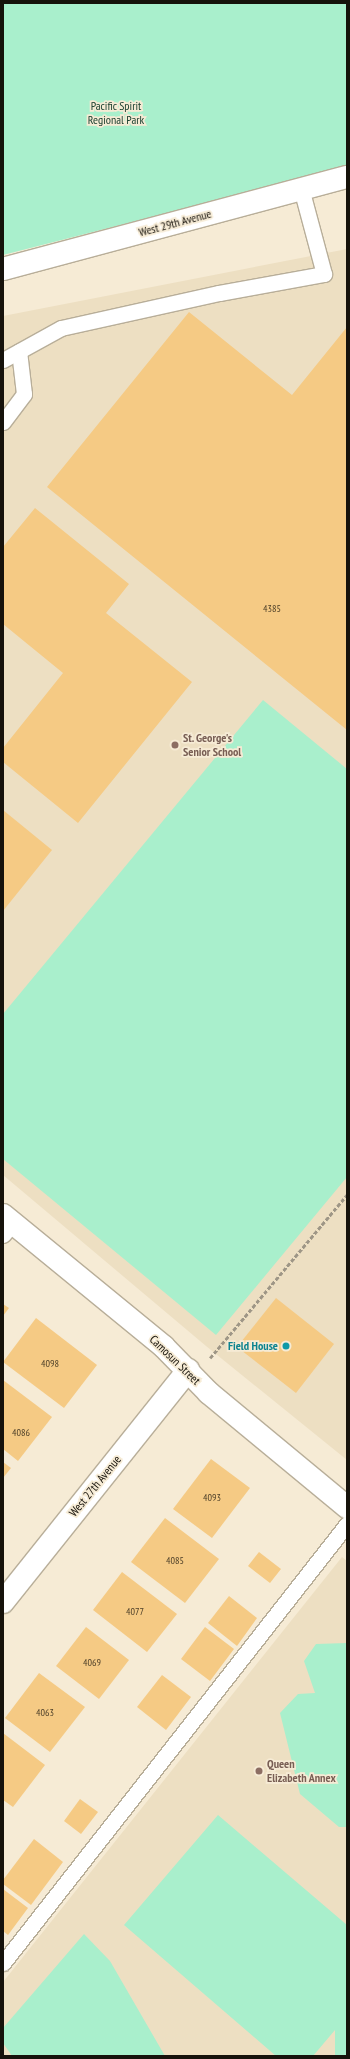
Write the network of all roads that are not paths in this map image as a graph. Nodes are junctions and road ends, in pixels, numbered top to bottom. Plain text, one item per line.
1 (347, 177) edge
2 (301, 188) junction
3 (3, 269) edge
4 (19, 351) junction
5 (3, 360) edge
6 (3, 422) edge
7 (6, 1224) edge
8 (188, 1370) junction
9 (347, 1506) edge
10 (347, 1524) edge
11 (3, 1602) edge
12 (3, 1963) edge

1 - 2 street, West 29th Avenue
2 - 3 street, West 29th Avenue
2 - 4 lane
4 - 5 lane
4 - 6 lane
7 - 8 street, Camosun Street
8 - 9 street, Camosun Street
8 - 11 street, West 27th Avenue
10 - 12 lane

